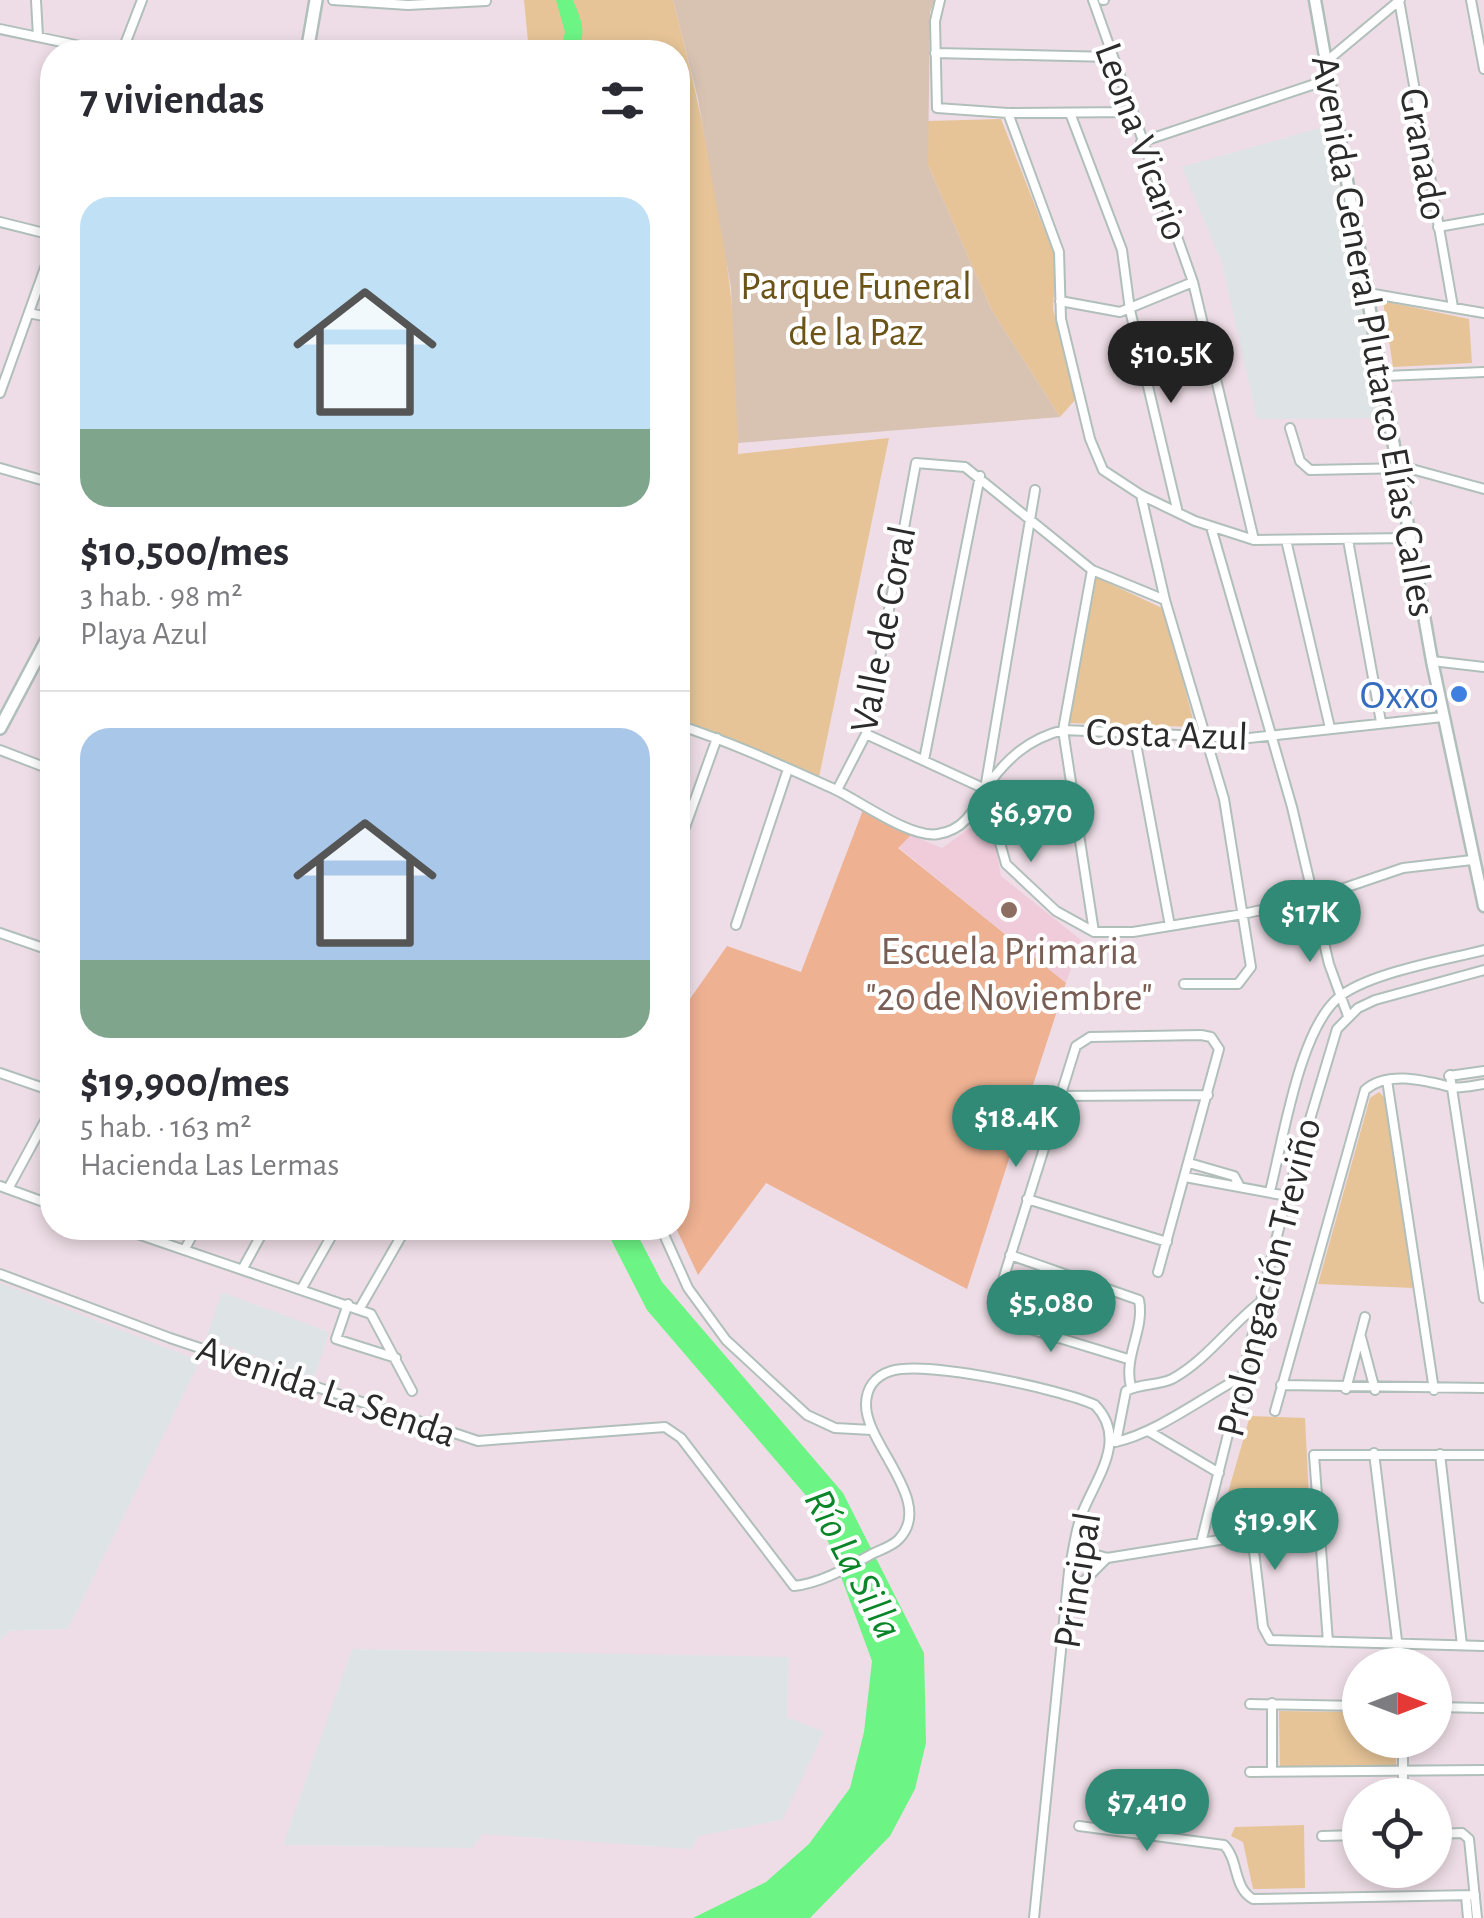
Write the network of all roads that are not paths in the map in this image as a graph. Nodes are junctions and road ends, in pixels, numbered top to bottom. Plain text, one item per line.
1 (36, 0) edge
2 (142, 0) edge
3 (316, 0) edge
4 (333, 0) edge
5 (940, 0) edge
6 (1094, 0) edge
7 (1315, 0) edge
8 (1399, 0) edge
9 (1471, 0) edge
10 (486, 1) edge
11 (0, 30) edge
12 (38, 37) junction
13 (52, 40) edge
14 (127, 40) edge
15 (309, 40) edge
16 (935, 54) junction
17 (1112, 56) junction
18 (1328, 60) junction
19 (1484, 70) edge
20 (1330, 79) junction
21 (1130, 112) junction
22 (1008, 113) junction
23 (1070, 113) junction
24 (1141, 142) junction
25 (1484, 219) edge
26 (0, 222) edge
27 (1438, 226) junction
28 (40, 232) edge
29 (40, 282) edge
30 (1193, 282) junction
31 (1368, 293) junction
32 (1060, 301) junction
33 (1452, 308) junction
34 (1130, 310) junction
35 (1484, 312) edge
36 (29, 313) junction
37 (40, 315) edge
38 (0, 353) edge
39 (13, 357) junction
40 (1484, 372) edge
41 (1384, 376) junction
42 (0, 393) edge
43 (1290, 428) dead end
44 (0, 468) edge
45 (1399, 468) junction
46 (980, 476) junction
47 (40, 480) edge
48 (1484, 489) edge
49 (1035, 490) dead end
50 (1141, 495) junction
51 (1177, 510) junction
52 (1030, 520) junction
53 (1211, 527) junction
54 (1411, 538) junction
55 (1254, 540) junction
56 (1286, 540) junction
57 (1348, 540) junction
58 (1092, 570) junction
59 (1165, 600) junction
60 (40, 653) edge
61 (1432, 660) junction
62 (1484, 667) edge
63 (1443, 717) junction
64 (1381, 722) junction
65 (0, 728) edge
66 (1330, 728) junction
67 (690, 730) edge
68 (1063, 730) junction
69 (1134, 733) junction
70 (866, 734) junction
71 (1272, 736) junction
72 (1203, 737) junction
73 (718, 738) junction
74 (0, 750) edge
75 (924, 760) junction
76 (40, 765) edge
77 (788, 769) junction
78 (985, 788) junction
79 (836, 790) junction
80 (690, 814) edge
81 (972, 815) junction
82 (993, 822) junction
83 (1472, 860) junction
84 (1481, 878) edge
85 (1312, 899) junction
86 (1484, 906) edge
87 (1243, 914) junction
88 (736, 925) dead end
89 (1170, 926) junction
90 (1094, 932) junction
91 (0, 933) edge
92 (40, 946) edge
93 (1484, 950) edge
94 (1484, 970) edge
95 (1184, 984) dead end
96 (1339, 997) junction
97 (1348, 1016) junction
98 (1484, 1071) edge
99 (0, 1074) edge
100 (1450, 1075) junction
101 (1388, 1080) junction
102 (1440, 1080) junction
103 (1484, 1084) edge
104 (40, 1087) edge
105 (1451, 1087) junction
106 (1208, 1095) junction
107 (1058, 1096) junction
108 (40, 1128) edge
109 (1189, 1162) junction
110 (1185, 1177) junction
111 (1239, 1185) junction
112 (4, 1188) edge
113 (1270, 1191) junction
114 (1287, 1196) junction
115 (1027, 1199) junction
116 (40, 1201) edge
117 (157, 1240) edge
118 (189, 1240) edge
119 (258, 1240) edge
120 (329, 1240) edge
121 (399, 1240) edge
122 (666, 1240) edge
123 (1166, 1242) junction
124 (184, 1249) junction
125 (1010, 1255) junction
126 (243, 1268) junction
127 (1158, 1272) dead end
128 (0, 1274) edge
129 (302, 1288) junction
130 (1484, 1298) edge
131 (1264, 1300) junction
132 (348, 1304) junction
133 (360, 1308) junction
134 (1365, 1317) dead end
135 (1360, 1335) junction
136 (396, 1358) junction
137 (1128, 1359) junction
138 (1244, 1376) junction
139 (1281, 1385) junction
140 (1131, 1388) junction
141 (1484, 1388) edge
142 (1346, 1389) junction
143 (1376, 1390) junction
144 (1434, 1390) junction
145 (412, 1391) dead end
146 (1275, 1411) dead end
147 (872, 1430) junction
148 (1150, 1432) junction
149 (1113, 1442) junction
150 (1374, 1453) junction
151 (1440, 1454) junction
152 (1484, 1455) edge
153 (1219, 1473) junction
154 (1201, 1543) junction
155 (1074, 1548) junction
156 (1107, 1558) junction
157 (1067, 1598) junction
158 (1328, 1642) junction
159 (1398, 1644) junction
160 (1462, 1645) junction
161 (1484, 1646) edge
162 (1398, 1648) edge
163 (1272, 1703) junction
164 (1250, 1704) dead end
165 (1342, 1705) edge
166 (1452, 1708) edge
167 (1484, 1708) edge
168 (1404, 1758) edge
169 (1484, 1770) edge
170 (1272, 1771) junction
171 (1404, 1771) junction
172 (1250, 1772) dead end
173 (1404, 1778) edge
174 (1078, 1826) dead end
175 (1452, 1833) edge
176 (1322, 1836) dead end
177 (1342, 1836) edge
178 (1471, 1896) junction
179 (1034, 1918) edge
180 (1468, 1918) edge
181 (1477, 1918) edge

1 - 12 street
2 - 14 street
3 - 15 main road
4 - 10 street
5 - 16 street
6 - 17 street, Leona Vicario
7 - 18 street, Avenida General Plutarco Elías Calles
8 - 18 street
8 - 27 street, Granado
9 - 19 street
11 - 12 street
12 - 13 street
16 - 17 street
16 - 22 street
17 - 21 street, Leona Vicario
18 - 20 street, Avenida General Plutarco Elías Calles
20 - 24 street
20 - 31 street, Avenida General Plutarco Elías Calles
21 - 23 street
21 - 24 street, Leona Vicario
22 - 23 street
22 - 32 street
23 - 34 street
24 - 30 street, Leona Vicario
25 - 27 street
26 - 28 street
27 - 33 street, Granado
29 - 36 street
30 - 34 street
30 - 55 street, Leona Vicario
31 - 33 street
31 - 41 street, Avenida General Plutarco Elías Calles
32 - 34 street
32 - 50 street
33 - 35 street
34 - 51 street
36 - 37 street
36 - 39 street
38 - 39 street
39 - 42 street
40 - 41 street
41 - 45 street, Avenida General Plutarco Elías Calles
43 - 45 street
44 - 47 street
45 - 48 street
45 - 54 street, Avenida General Plutarco Elías Calles
46 - 52 street
46 - 70 street, Valle de Coral
46 - 75 street
49 - 52 street
50 - 51 street
50 - 59 street
51 - 53 street
52 - 58 street
52 - 78 street
53 - 55 street
53 - 71 street
54 - 57 street
54 - 61 street, Avenida General Plutarco Elías Calles
55 - 56 street
56 - 57 street
56 - 66 street
57 - 64 street
58 - 59 street
58 - 68 street
59 - 72 street
60 - 65 main road
61 - 62 street
61 - 63 street, Avenida General Plutarco Elías Calles
63 - 64 street, Costa Azul
63 - 83 street, Avenida General Plutarco Elías Calles
64 - 66 street, Costa Azul
66 - 71 street, Costa Azul
67 - 73 street
68 - 69 street, Costa Azul
68 - 78 street, Costa Azul
68 - 90 street
69 - 72 street, Costa Azul
69 - 89 street
70 - 75 street
70 - 79 street, Valle de Coral
71 - 72 street, Costa Azul
71 - 85 street
72 - 87 street
73 - 77 street
73 - 80 street
74 - 76 street
75 - 78 street
77 - 79 street
77 - 88 street
78 - 81 street
78 - 82 street
79 - 81 street
81 - 82 street
82 - 90 street
83 - 84 street, Avenida General Plutarco Elías Calles
83 - 85 street
84 - 86 street, Avenida General Plutarco Elías Calles
85 - 87 street
85 - 96 street
87 - 89 street
87 - 95 street
89 - 90 street
91 - 92 street
93 - 96 street
94 - 97 street
96 - 97 street
96 - 113 street, Prolongación Treviño
97 - 114 street, Prolongación Treviño
98 - 100 street
99 - 104 street
100 - 102 street
100 - 105 street
101 - 102 street
101 - 139 street
101 - 144 street
102 - 105 street
103 - 105 street
105 - 130 street
106 - 107 street
106 - 107 street
106 - 109 street
107 - 115 street
108 - 112 street
109 - 110 street
109 - 111 street
110 - 111 street
110 - 123 street
111 - 113 street
112 - 116 street
113 - 114 street
114 - 131 street, Prolongación Treviño
115 - 123 street
115 - 125 street
117 - 124 street
118 - 124 street
119 - 126 street
120 - 129 street
121 - 133 street
122 - 147 street
123 - 127 street
124 - 126 street
125 - 137 street
125 - 137 street
126 - 129 street
128 - 147 street, Avenida La Senda
129 - 132 street
131 - 138 street, Prolongación Treviño
131 - 140 street
132 - 133 street
132 - 136 street
133 - 136 street
134 - 135 street
135 - 142 street
135 - 143 street
136 - 145 street
137 - 140 street
138 - 148 street
138 - 153 street, Prolongación Treviño
139 - 142 street
139 - 146 street
140 - 149 street, Principal
141 - 144 street
142 - 143 street
143 - 144 street
147 - 149 street
148 - 149 street
148 - 153 street
149 - 155 street, Principal
150 - 151 street
150 - 158 street
150 - 159 street
151 - 152 street
151 - 160 street
153 - 154 street, Prolongación Treviño
154 - 156 street
154 - 158 street
155 - 156 street
155 - 157 street, Principal
156 - 157 street
157 - 179 street, Principal
158 - 159 street
159 - 160 street
159 - 162 street
160 - 161 street
163 - 164 street
163 - 165 street
163 - 170 street
166 - 167 street
168 - 171 street
169 - 171 street
170 - 171 street
170 - 172 street
171 - 173 street
174 - 178 street
175 - 178 street
176 - 177 street
178 - 180 street
178 - 181 street

